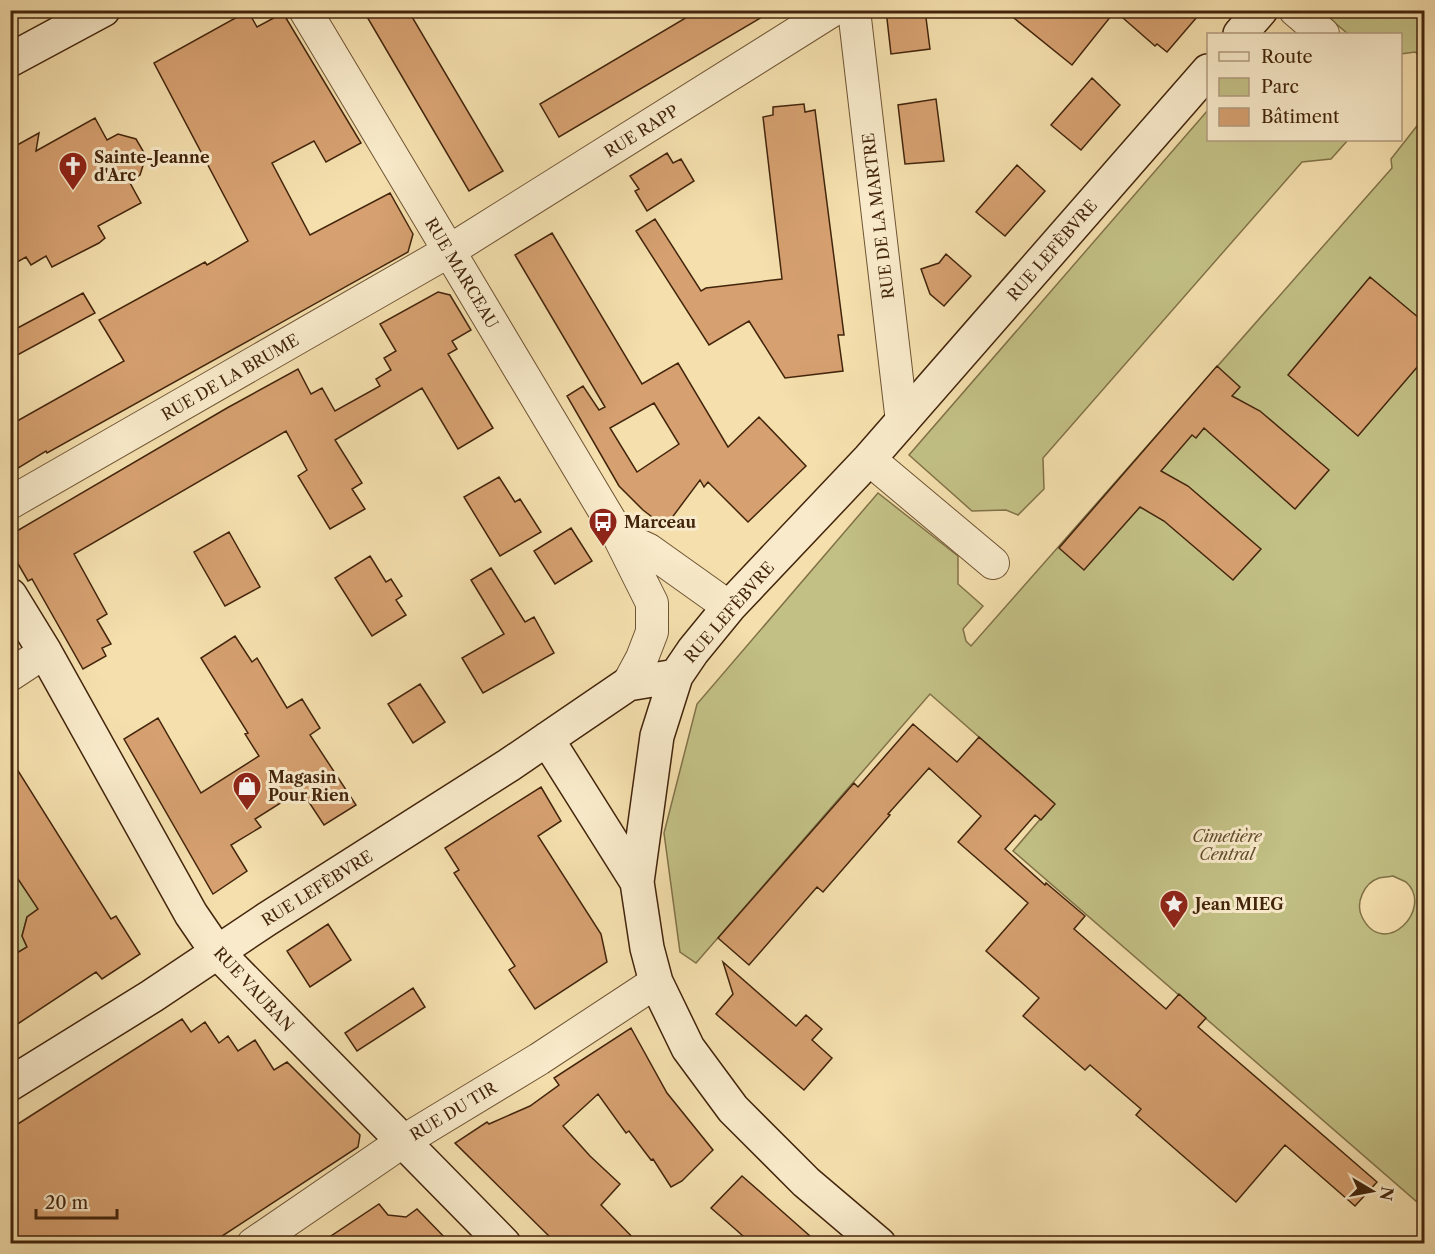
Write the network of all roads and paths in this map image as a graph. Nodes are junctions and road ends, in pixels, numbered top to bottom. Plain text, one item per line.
1 (103, 10) edge
2 (305, 10) edge
3 (833, 10) edge
4 (854, 10) edge
5 (1261, 10) edge
6 (1295, 10) edge
7 (1241, 33) edge
8 (1322, 33) edge
9 (10, 60) edge
10 (1207, 73) edge
11 (449, 251) junction
12 (902, 422) junction
13 (869, 459) junction
14 (10, 503) edge
15 (619, 536) junction
16 (993, 563) dead end
17 (10, 595) edge
18 (729, 607) junction
19 (45, 652) junction
20 (10, 675) edge
21 (676, 676) junction
22 (628, 684) junction
23 (547, 739) junction
24 (637, 882) junction
25 (217, 952) junction
26 (656, 982) junction
27 (10, 1084) edge
28 (402, 1142) junction
29 (253, 1244) edge
30 (504, 1244) edge
31 (879, 1244) edge

1 - 9 main road
2 - 11 street, RUE MARCEAU
3 - 11 street, RUE RAPP
4 - 12 street, RUE DE LA MARTRE
5 - 7 main road
6 - 8 street
10 - 12 main road, RUE LEFÈBVRE
11 - 14 street, RUE DE LA BRUME
11 - 15 street, RUE MARCEAU
12 - 13 main road, RUE LEFÈBVRE
13 - 16 street
13 - 18 main road, RUE LEFÈBVRE
15 - 18 street
15 - 22 street, RUE MARCEAU
17 - 19 main road, RUE VAUBAN
18 - 21 main road, RUE LEFÈBVRE
19 - 20 street
19 - 25 main road, RUE VAUBAN
21 - 22 main road, RUE LEFÈBVRE
21 - 24 main road
22 - 23 main road, RUE LEFÈBVRE
23 - 24 main road
23 - 25 main road, RUE LEFÈBVRE
24 - 26 main road
25 - 27 main road, RUE LEFÈBVRE
25 - 28 main road, RUE VAUBAN
26 - 28 street, RUE DU TIR
26 - 31 main road
28 - 29 street, RUE DU TIR
28 - 30 main road, RUE VAUBAN

